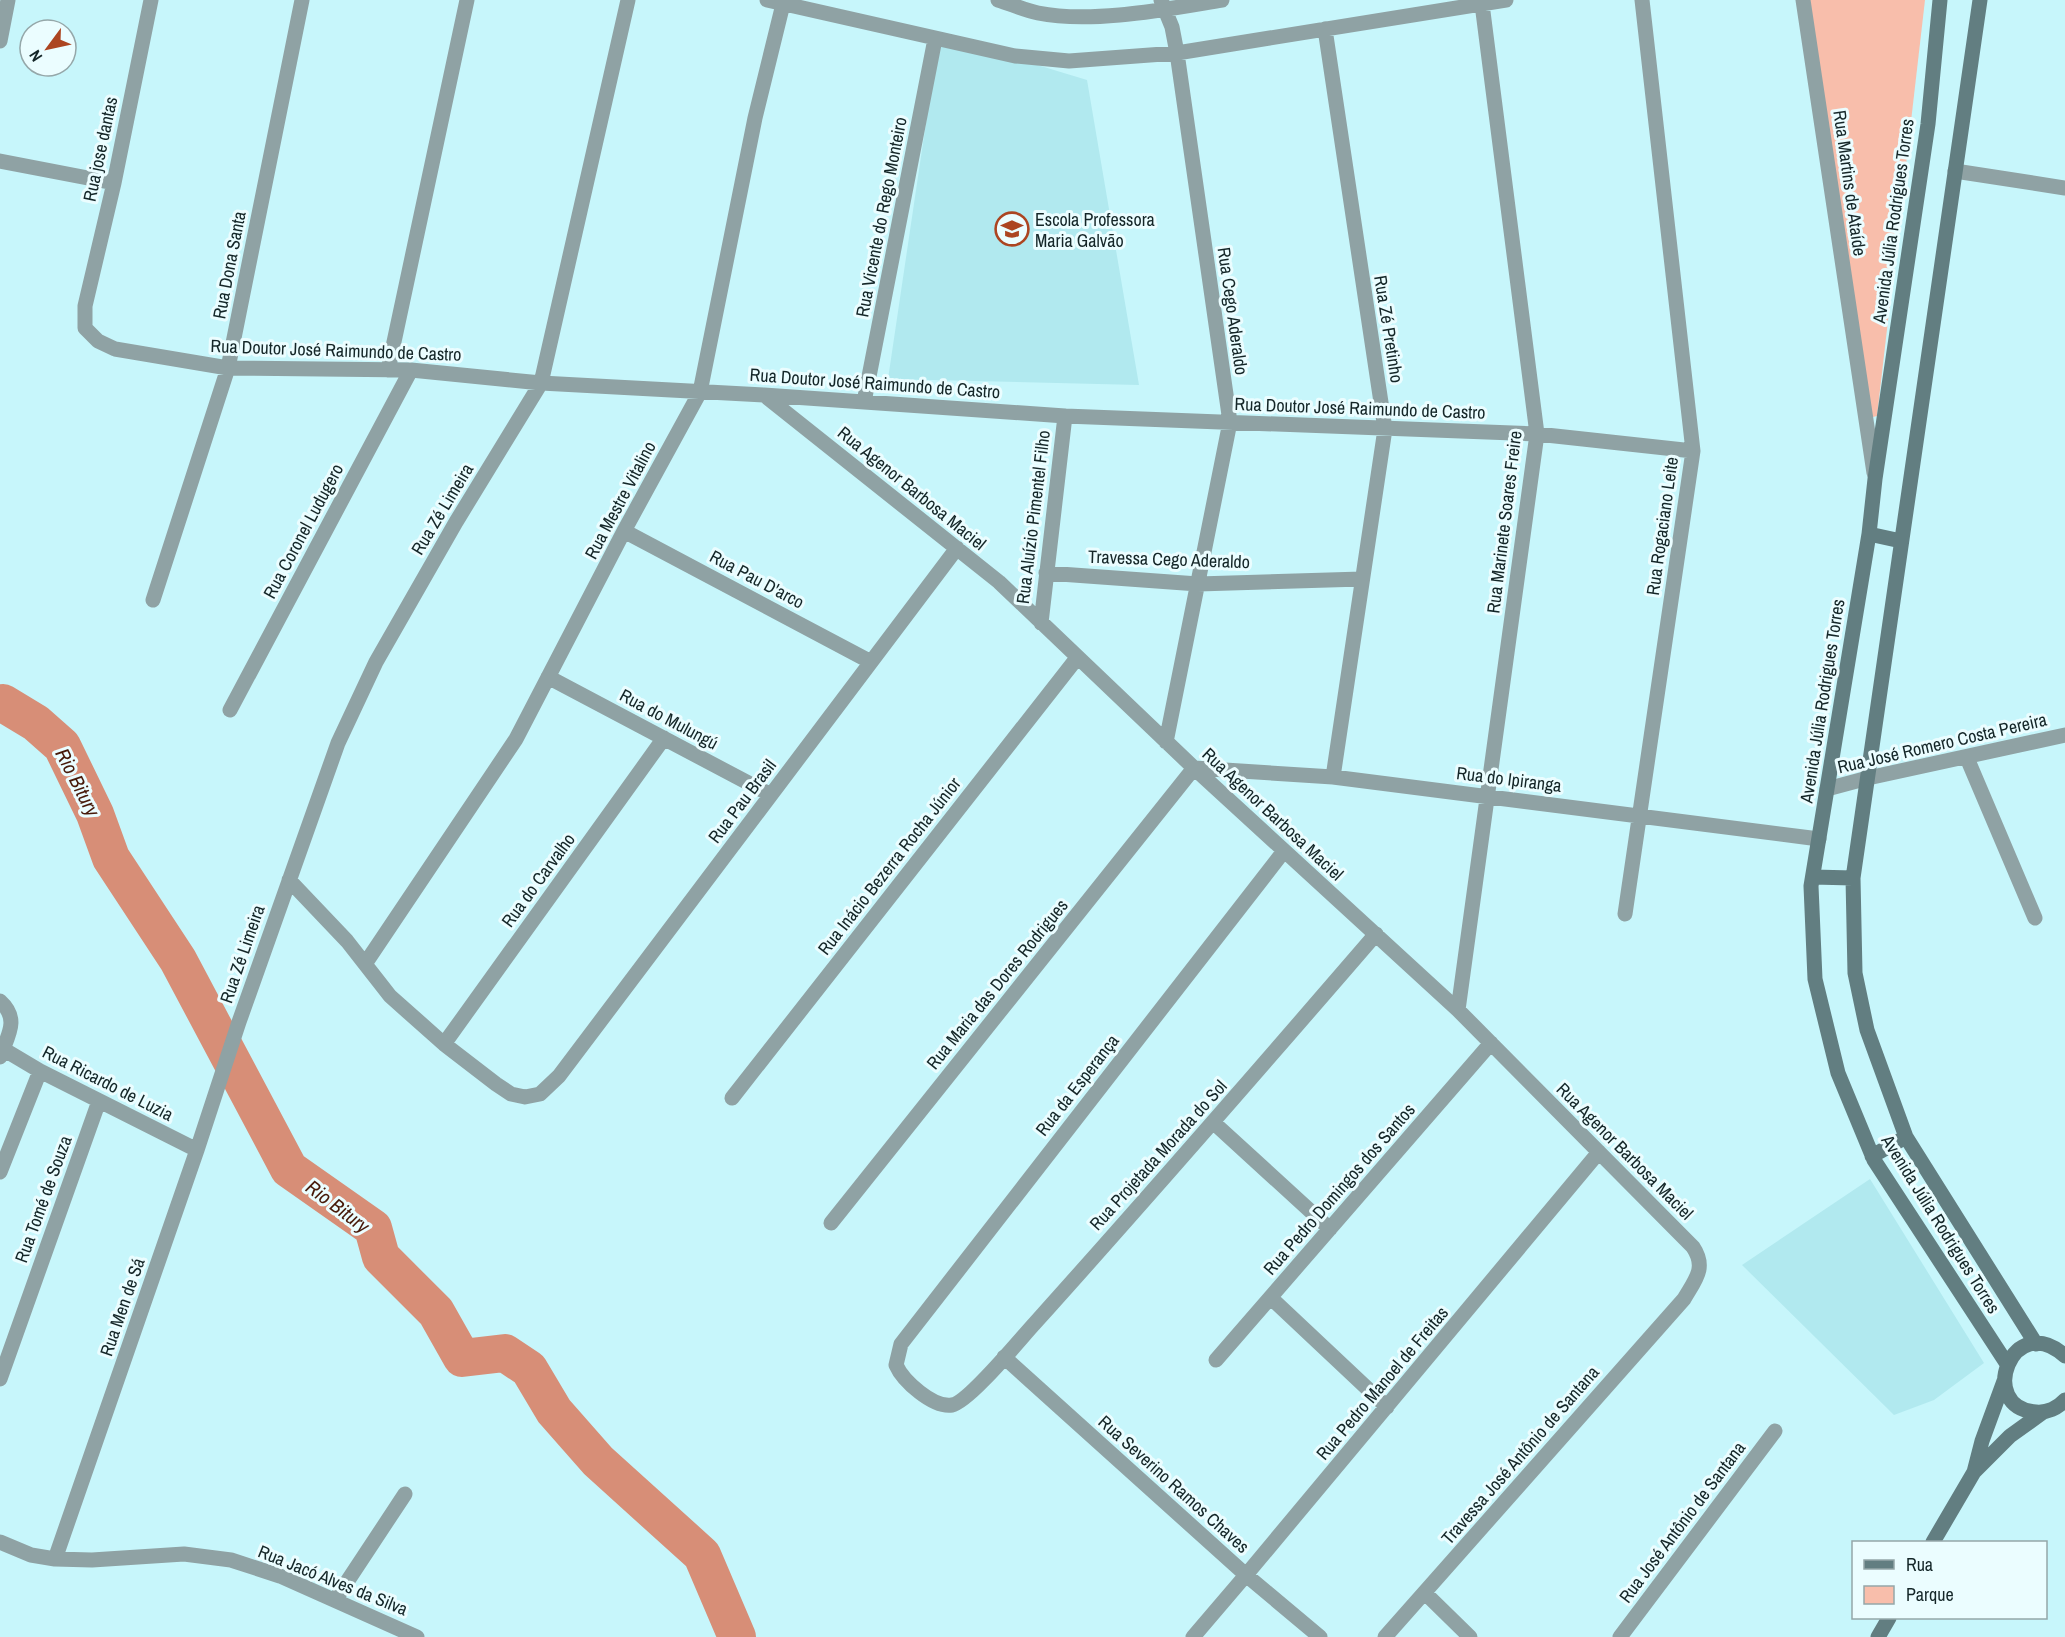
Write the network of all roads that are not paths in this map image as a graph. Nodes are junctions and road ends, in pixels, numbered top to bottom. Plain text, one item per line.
1 (8, 0) edge
2 (151, 0) edge
3 (302, 0) edge
4 (467, 0) edge
5 (628, 0) edge
6 (767, 0) edge
7 (998, 0) edge
8 (1222, 0) edge
9 (1506, 0) edge
10 (1642, 0) edge
11 (1803, 0) edge
12 (1940, 0) edge
13 (1980, 0) edge
14 (783, 2) edge
15 (1163, 4) edge
16 (1482, 4) junction
17 (1325, 29) junction
18 (935, 39) junction
19 (0, 41) edge
20 (1177, 53) junction
21 (0, 161) edge
22 (1955, 171) junction
23 (114, 183) junction
24 (2065, 188) edge
25 (85, 306) joint
26 (228, 368) junction
27 (388, 370) junction
28 (411, 370) junction
29 (541, 383) junction
30 (700, 392) junction
31 (764, 394) junction
32 (864, 402) junction
33 (1065, 416) junction
34 (1230, 423) junction
35 (1384, 429) junction
36 (1537, 434) junction
37 (1693, 451) junction
38 (1875, 479) junction
39 (624, 531) junction
40 (1869, 534) junction
41 (1901, 541) junction
42 (957, 548) junction
43 (1046, 573) junction
44 (1362, 579) junction
45 (1198, 584) junction
46 (153, 600) dead end
47 (1041, 622) junction
48 (1077, 658) junction
49 (871, 662) junction
50 (548, 677) junction
51 (230, 710) dead end
52 (2065, 735) edge
53 (664, 738) junction
54 (1166, 742) junction
55 (1967, 758) junction
56 (1194, 768) junction
57 (1333, 777) junction
58 (1868, 778) junction
59 (1827, 789) junction
60 (771, 795) junction
61 (1487, 796) junction
62 (1639, 815) junction
63 (1819, 838) junction
64 (1284, 851) junction
65 (1813, 877) junction
66 (1853, 878) junction
67 (289, 880) junction
68 (1625, 914) dead end
69 (2035, 918) dead end
70 (1376, 934) junction
71 (365, 964) junction
72 (0, 1001) edge
73 (1458, 1010) junction
74 (1491, 1043) junction
75 (444, 1044) junction
76 (1, 1053) edge
77 (225, 1068) joint
78 (40, 1071) junction
79 (732, 1098) dead end
80 (99, 1101) junction
81 (1214, 1123) junction
82 (1906, 1137) junction
83 (197, 1150) junction
84 (1599, 1152) junction
85 (1872, 1156) junction
86 (0, 1172) edge
87 (831, 1223) dead end
88 (1330, 1229) junction
89 (1271, 1298) junction
90 (1684, 1299) joint
91 (2036, 1344) junction
92 (2065, 1356) edge
93 (1004, 1357) junction
94 (1216, 1360) dead end
95 (2007, 1364) junction
96 (0, 1379) edge
97 (2004, 1381) junction
98 (965, 1398) joint
99 (2065, 1400) edge
100 (1387, 1407) junction
101 (2053, 1414) edge
102 (1775, 1431) dead end
103 (1974, 1472) junction
104 (405, 1494) dead end
105 (1934, 1541) edge
106 (0, 1542) edge
107 (55, 1559) junction
108 (1246, 1575) junction
109 (1425, 1593) junction
110 (335, 1600) junction
111 (1888, 1619) edge
112 (417, 1637) edge
113 (1192, 1637) edge
114 (1320, 1637) edge
115 (1385, 1637) edge
116 (1470, 1637) edge
117 (1620, 1637) edge
118 (1878, 1637) edge

1 - 19 street
2 - 23 street, Rua jose dantas
3 - 26 street, Rua Dona Santa
4 - 27 street
5 - 29 street, Rua Zé Limeira
6 - 14 street
7 - 15 street
8 - 15 street
9 - 16 street
10 - 37 street, Rua Rogaciano Leite
11 - 38 street, Rua Martins de Ataíde
12 - 38 main road, Avenida Júlia Rodrigues Torres
13 - 22 main road, Avenida Júlia Rodrigues Torres
14 - 18 street
14 - 30 street, Rua Mestre Vitalino
15 - 20 street, Rua Cego Aderaldo
16 - 17 street
16 - 36 street, Rua Marinete Soares Freire
17 - 20 street
17 - 35 street, Rua Zé Pretinho
18 - 20 street
18 - 32 street, Rua Vicente do Rego Monteiro
20 - 34 street, Rua Cego Aderaldo
21 - 23 street
22 - 24 street
22 - 41 main road, Avenida Júlia Rodrigues Torres
23 - 25 street, Rua jose dantas
25 - 26 street, Rua Doutor José Raimundo de Castro
26 - 27 street, Rua Doutor José Raimundo de Castro
26 - 46 street, Rua Dona Santa
27 - 28 street, Rua Doutor José Raimundo de Castro
28 - 29 street, Rua Doutor José Raimundo de Castro
28 - 51 street, Rua Coronel Ludugero
29 - 30 street, Rua Doutor José Raimundo de Castro
29 - 67 street, Rua Zé Limeira
30 - 31 street, Rua Doutor José Raimundo de Castro
30 - 39 street, Rua Mestre Vitalino
31 - 32 street, Rua Doutor José Raimundo de Castro
31 - 42 street, Rua Agenor Barbosa Maciel
32 - 33 street, Rua Doutor José Raimundo de Castro
33 - 34 street, Rua Doutor José Raimundo de Castro
33 - 43 street, Rua Aluízio Pimentel Filho
34 - 35 street, Rua Doutor José Raimundo de Castro
34 - 45 street, Rua Cego Aderaldo
35 - 36 street, Rua Doutor José Raimundo de Castro
35 - 44 street, Rua Zé Pretinho
36 - 37 street, Rua Doutor José Raimundo de Castro
36 - 61 street, Rua Marinete Soares Freire
37 - 62 street, Rua Rogaciano Leite
38 - 40 main road, Avenida Júlia Rodrigues Torres
39 - 49 street, Rua Pau D'arco
39 - 50 street, Rua Mestre Vitalino
40 - 41 main road
40 - 59 main road, Avenida Júlia Rodrigues Torres
41 - 58 main road, Avenida Júlia Rodrigues Torres
42 - 47 street, Rua Agenor Barbosa Maciel
42 - 49 street, Rua Pau Brasil
43 - 45 street, Travessa Cego Aderaldo
43 - 47 street, Rua Aluízio Pimentel Filho
44 - 45 street, Travessa Cego Aderaldo
44 - 57 street, Rua Zé Pretinho
45 - 54 street, Rua Cego Aderaldo
47 - 48 street, Rua Agenor Barbosa Maciel
48 - 54 street, Rua Agenor Barbosa Maciel
48 - 79 street, Rua Inácio Bezerra Rocha Júnior
49 - 60 street, Rua Pau Brasil
50 - 53 street, Rua do Mulungú
50 - 71 street, Rua Mestre Vitalino
52 - 55 street, Rua José Romero Costa Pereira
53 - 60 street, Rua do Mulungú
53 - 75 street, Rua do Carvalho
54 - 56 street, Rua Agenor Barbosa Maciel
55 - 58 street, Rua José Romero Costa Pereira
55 - 69 street
56 - 57 street, Rua do Ipiranga
56 - 64 street, Rua Agenor Barbosa Maciel
56 - 87 street, Rua Maria das Dores Rodrigues
57 - 61 street, Rua do Ipiranga
58 - 59 street, Rua José Romero Costa Pereira
58 - 66 main road, Avenida Júlia Rodrigues Torres
59 - 63 main road, Avenida Júlia Rodrigues Torres
60 - 75 street, Rua Pau Brasil
61 - 62 street, Rua do Ipiranga
61 - 73 street, Rua Marinete Soares Freire
62 - 63 street, Rua do Ipiranga
62 - 68 street, Rua Rogaciano Leite
63 - 65 main road, Avenida Júlia Rodrigues Torres
64 - 70 street, Rua Agenor Barbosa Maciel
64 - 98 street, Rua da Esperança
65 - 66 main road
65 - 85 main road, Avenida Júlia Rodrigues Torres
66 - 82 main road, Avenida Júlia Rodrigues Torres
67 - 71 street, Rua Pau Brasil
67 - 77 street, Rua Zé Limeira
70 - 73 street, Rua Agenor Barbosa Maciel
70 - 81 street, Rua Projetada Morada do Sol
71 - 75 street, Rua Pau Brasil
72 - 76 street
73 - 74 street, Rua Agenor Barbosa Maciel
74 - 84 street, Rua Agenor Barbosa Maciel
74 - 88 street, Rua Pedro Domingos dos Santos
76 - 78 street, Rua Ricardo de Luzia
77 - 83 street, Rua Men de Sá
78 - 80 street, Rua Ricardo de Luzia
78 - 86 street
80 - 83 street, Rua Ricardo de Luzia
80 - 96 street, Rua Tomé de Souza
81 - 88 street
81 - 93 street, Rua Projetada Morada do Sol
82 - 85 main road
82 - 91 main road, Avenida Júlia Rodrigues Torres
83 - 107 street, Rua Men de Sá
84 - 90 street, Rua Agenor Barbosa Maciel
84 - 100 street, Rua Pedro Manoel de Freitas
85 - 95 main road, Avenida Júlia Rodrigues Torres
88 - 89 street, Rua Pedro Domingos dos Santos
89 - 94 street, Rua Pedro Domingos dos Santos
89 - 100 street
90 - 109 street, Travessa José Antônio de Santana
91 - 92 main road
91 - 95 main road
93 - 98 street, Rua Projetada Morada do Sol
93 - 108 street, Rua Severino Ramos Chaves
95 - 97 main road
97 - 101 main road
97 - 103 main road
99 - 101 main road
100 - 108 street, Rua Pedro Manoel de Freitas
101 - 103 main road
102 - 117 street, Rua José Antônio de Santana
103 - 105 main road
104 - 110 street
106 - 107 street, Rua Jacó Alves da Silva
107 - 110 street, Rua Jacó Alves da Silva
108 - 113 street, Rua Pedro Manoel de Freitas
108 - 114 street, Rua Severino Ramos Chaves
109 - 115 street, Travessa José Antônio de Santana
109 - 116 street
110 - 112 street, Rua Jacó Alves da Silva
111 - 118 main road

